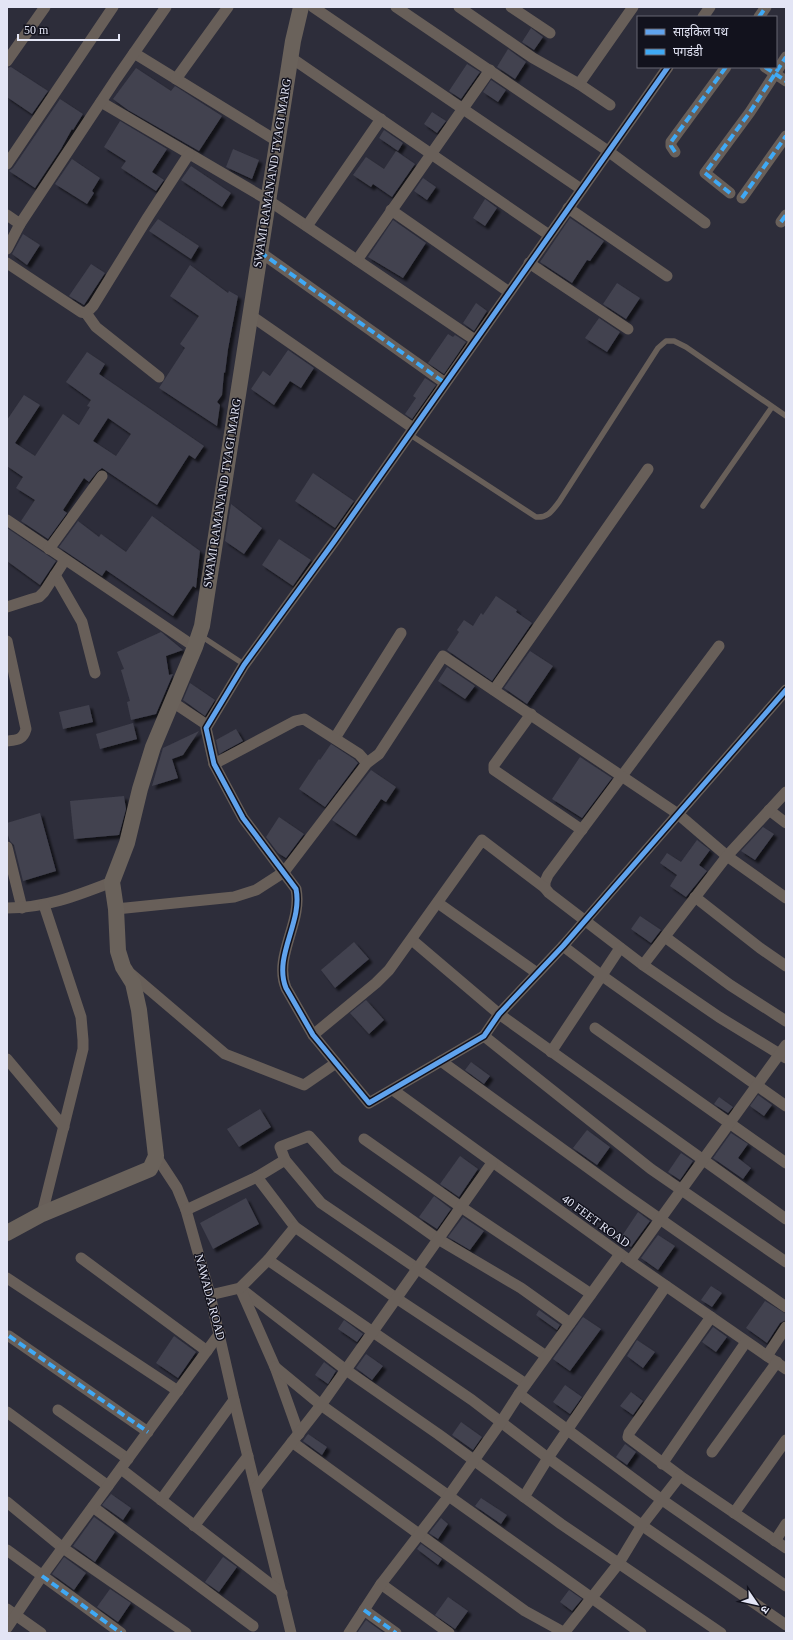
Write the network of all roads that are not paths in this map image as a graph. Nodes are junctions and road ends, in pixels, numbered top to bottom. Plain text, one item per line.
1 (45, 7) edge
2 (113, 7) edge
3 (166, 7) edge
4 (228, 7) edge
5 (301, 7) edge
6 (313, 7) edge
7 (396, 7) edge
8 (459, 7) edge
9 (511, 7) edge
10 (633, 7) edge
11 (710, 7) edge
12 (766, 7) edge
13 (704, 16) edge
14 (760, 16) edge
15 (550, 33) dead end
16 (134, 53) junction
17 (290, 57) junction
18 (786, 57) edge
19 (7, 61) edge
20 (667, 68) edge
21 (725, 68) edge
22 (766, 68) edge
23 (490, 70) junction
24 (775, 74) junction
25 (176, 79) junction
26 (786, 81) edge
27 (579, 84) junction
28 (101, 102) junction
29 (610, 105) dead end
30 (463, 109) junction
31 (381, 119) junction
32 (786, 136) edge
33 (277, 141) junction
34 (608, 151) junction
35 (675, 152) dead end
36 (432, 153) junction
37 (189, 154) junction
38 (7, 164) edge
39 (581, 189) junction
40 (730, 194) dead end
41 (742, 198) dead end
42 (268, 200) junction
43 (568, 208) junction
44 (391, 210) junction
45 (7, 215) edge
46 (705, 223) dead end
47 (20, 224) junction
48 (306, 226) junction
49 (549, 235) junction
50 (7, 249) edge
51 (260, 252) junction
52 (357, 260) junction
53 (7, 263) edge
54 (529, 263) junction
55 (667, 276) dead end
56 (509, 292) junction
57 (86, 313) junction
58 (250, 315) junction
59 (628, 329) dead end
60 (476, 340) junction
61 (159, 377) dead end
62 (445, 383) junction
63 (772, 407) junction
64 (786, 416) edge
65 (411, 431) junction
66 (648, 469) dead end
67 (102, 476) dead end
68 (703, 506) dead end
69 (7, 520) edge
70 (49, 549) junction
71 (65, 560) junction
72 (55, 575) junction
73 (7, 607) edge
74 (401, 633) dead end
75 (7, 641) edge
76 (197, 641) junction
77 (719, 646) dead end
78 (239, 661) dead end
79 (95, 673) dead end
80 (494, 690) junction
81 (786, 690) edge
82 (171, 701) junction
83 (531, 714) junction
84 (207, 725) junction
85 (335, 738) junction
86 (7, 741) edge
87 (367, 763) junction
88 (214, 764) junction
89 (623, 776) junction
90 (786, 792) edge
91 (769, 810) junction
92 (678, 814) junction
93 (786, 823) edge
94 (582, 830) junction
95 (7, 847) edge
96 (727, 856) junction
97 (284, 872) junction
98 (112, 882) junction
99 (545, 888) junction
100 (696, 897) junction
101 (786, 898) edge
102 (438, 903) junction
103 (44, 905) junction
104 (7, 908) edge
105 (22, 908) junction
106 (116, 909) junction
107 (585, 920) junction
108 (665, 937) junction
109 (412, 940) junction
110 (563, 946) junction
111 (620, 948) junction
112 (643, 965) junction
113 (786, 966) edge
114 (123, 967) junction
115 (537, 973) junction
116 (601, 975) junction
117 (499, 1014) junction
118 (786, 1022) edge
119 (595, 1028) dead end
120 (313, 1035) junction
121 (484, 1036) junction
122 (552, 1052) junction
123 (784, 1053) edge
124 (7, 1059) edge
125 (441, 1061) junction
126 (336, 1063) junction
127 (756, 1086) junction
128 (393, 1090) junction
129 (786, 1106) edge
130 (730, 1123) junction
131 (64, 1127) junction
132 (364, 1139) dead end
133 (156, 1156) junction
134 (285, 1160) junction
135 (704, 1160) junction
136 (492, 1163) junction
137 (786, 1163) edge
138 (257, 1177) junction
139 (682, 1190) junction
140 (461, 1207) junction
141 (186, 1210) junction
142 (42, 1214) junction
143 (786, 1219) edge
144 (661, 1220) junction
145 (295, 1226) junction
146 (7, 1233) edge
147 (438, 1239) junction
148 (620, 1254) junction
149 (81, 1258) dead end
150 (268, 1260) junction
151 (630, 1262) junction
152 (786, 1262) edge
153 (417, 1268) junction
154 (7, 1278) edge
155 (666, 1286) junction
156 (240, 1288) junction
157 (591, 1294) junction
158 (210, 1295) junction
159 (396, 1298) junction
160 (786, 1307) edge
161 (711, 1317) junction
162 (570, 1322) junction
163 (786, 1327) edge
164 (371, 1332) junction
165 (220, 1333) junction
166 (9, 1336) dead end
167 (746, 1342) junction
168 (207, 1351) junction
169 (546, 1356) junction
170 (767, 1356) junction
171 (781, 1366) edge
172 (275, 1367) junction
173 (346, 1370) junction
174 (526, 1384) junction
175 (178, 1391) junction
176 (519, 1394) junction
177 (234, 1400) junction
178 (321, 1405) junction
179 (58, 1410) dead end
180 (7, 1412) edge
181 (501, 1422) junction
182 (568, 1429) junction
183 (148, 1432) junction
184 (296, 1438) junction
185 (786, 1440) edge
186 (712, 1452) dead end
187 (248, 1456) junction
188 (548, 1458) junction
189 (128, 1459) junction
190 (474, 1460) junction
191 (662, 1464) junction
192 (121, 1469) junction
193 (680, 1476) junction
194 (108, 1486) junction
195 (256, 1488) junction
196 (448, 1496) junction
197 (524, 1497) junction
198 (161, 1500) junction
199 (662, 1500) junction
200 (7, 1502) edge
201 (93, 1507) junction
202 (734, 1513) junction
203 (786, 1524) edge
204 (642, 1525) junction
205 (194, 1526) junction
206 (419, 1533) junction
207 (775, 1541) junction
208 (63, 1548) junction
209 (786, 1548) edge
210 (7, 1550) edge
211 (619, 1563) junction
212 (42, 1576) junction
213 (381, 1584) junction
214 (786, 1586) edge
215 (282, 1593) junction
216 (592, 1599) junction
217 (364, 1610) junction
218 (12, 1613) edge
219 (786, 1625) edge
220 (253, 1626) dead end
221 (7, 1628) edge
222 (41, 1633) edge
223 (121, 1633) edge
224 (186, 1633) edge
225 (291, 1633) edge
226 (349, 1633) edge
227 (396, 1633) edge
228 (449, 1633) edge
229 (564, 1633) edge
230 (641, 1633) edge
231 (722, 1633) edge

1 - 19 street
2 - 38 street
3 - 16 street
4 - 25 street
5 - 17 street, SWAMI RAMANAND TYAGI MARG
6 - 30 street
7 - 23 street
8 - 27 street
9 - 15 street
10 - 27 street
11 - 13 street
12 - 14 street
16 - 25 street
16 - 28 street
17 - 31 street
17 - 33 street, SWAMI RAMANAND TYAGI MARG
18 - 24 street
20 - 34 street
21 - 35 street
22 - 24 street
23 - 30 street
23 - 34 street
24 - 26 street
24 - 40 street
25 - 33 street
27 - 29 street
28 - 37 street
28 - 47 street
30 - 36 street
30 - 39 street
31 - 36 street
31 - 48 street
32 - 41 street
33 - 42 street, SWAMI RAMANAND TYAGI MARG
34 - 39 street
34 - 46 street
36 - 44 street
36 - 49 street
37 - 42 street
37 - 57 street
39 - 43 street
42 - 48 street
42 - 51 street, SWAMI RAMANAND TYAGI MARG
43 - 49 street
43 - 55 street
44 - 52 street
44 - 56 street
45 - 47 street
47 - 50 street
48 - 52 street
49 - 54 street
51 - 58 street, SWAMI RAMANAND TYAGI MARG
51 - 62 street
52 - 60 street
53 - 57 street
54 - 56 street
54 - 59 street
56 - 60 street
57 - 61 street
58 - 65 street
58 - 76 street, SWAMI RAMANAND TYAGI MARG
60 - 62 street
62 - 65 street
63 - 64 lane
63 - 65 lane
63 - 68 lane
65 - 84 street
66 - 80 street
67 - 70 street
69 - 70 street
70 - 71 street
71 - 72 street
71 - 76 street
72 - 73 street
72 - 79 street
74 - 85 street
75 - 86 street
76 - 78 lane
76 - 82 street, SWAMI RAMANAND TYAGI MARG
77 - 89 street
80 - 83 street
80 - 87 street
81 - 92 street
82 - 84 street
82 - 98 street, SWAMI RAMANAND TYAGI MARG
83 - 89 street
83 - 94 street
84 - 88 street
85 - 87 street
85 - 88 street
87 - 97 street
88 - 97 street
89 - 92 street
89 - 94 street
90 - 91 street
91 - 93 street
91 - 96 street
92 - 96 street
92 - 107 street
94 - 99 street
95 - 105 street
96 - 100 street
96 - 101 street
97 - 106 street
97 - 120 street
98 - 103 street
98 - 106 street, SWAMI RAMANAND TYAGI MARG
99 - 102 street
99 - 107 street
100 - 108 street
100 - 113 street
102 - 109 street
102 - 115 street
103 - 105 street
103 - 131 street
104 - 105 street
106 - 114 street, SWAMI RAMANAND TYAGI MARG
107 - 110 street
107 - 111 street
108 - 112 street
108 - 118 street
109 - 117 street
109 - 120 street
110 - 115 street
110 - 116 street
111 - 112 street
111 - 116 street
112 - 123 street
114 - 126 street
114 - 133 street, NAWADA ROAD
115 - 117 street
116 - 122 street
116 - 127 street
117 - 121 street
117 - 122 street
119 - 130 street
120 - 126 street
121 - 125 street
121 - 139 street
122 - 135 street
123 - 127 street
124 - 131 street
125 - 128 street
125 - 144 street
126 - 128 street
127 - 129 street
127 - 130 street
128 - 136 street, 40 FEET ROAD
130 - 135 street
130 - 137 street
131 - 142 street
132 - 140 street
133 - 141 street, NAWADA ROAD
133 - 142 street
134 - 138 street
134 - 147 street
134 - 153 street
135 - 139 street
135 - 143 street
136 - 140 street
136 - 148 street, 40 FEET ROAD
138 - 141 street
138 - 145 street
139 - 144 street
139 - 152 street
140 - 147 street
140 - 157 street
141 - 158 street, NAWADA ROAD
142 - 146 street
144 - 151 street
144 - 160 street
145 - 150 street
145 - 159 street
147 - 153 street
147 - 162 street
148 - 151 street, 40 FEET ROAD
148 - 157 street
149 - 168 street
150 - 156 street
150 - 164 street
151 - 155 street, 40 FEET ROAD
153 - 159 street
153 - 169 street
154 - 175 street
155 - 161 street, 40 FEET ROAD
155 - 182 street
156 - 158 street
156 - 172 street
156 - 173 street
157 - 162 street
158 - 165 street, NAWADA ROAD
159 - 164 street
159 - 174 street
161 - 167 street, 40 FEET ROAD
161 - 191 street
162 - 169 street
163 - 170 street
164 - 173 street
164 - 181 street
165 - 168 street
165 - 177 street, NAWADA ROAD
166 - 183 street
167 - 170 street, 40 FEET ROAD
167 - 191 street
168 - 175 street
169 - 174 street
170 - 171 street, 40 FEET ROAD
171 - 186 street
172 - 178 street
172 - 184 street
173 - 178 street
173 - 190 street
174 - 176 street
175 - 183 street
176 - 181 street
176 - 182 street
177 - 187 street, NAWADA ROAD
177 - 198 street
178 - 184 street
178 - 196 street
179 - 189 street
180 - 194 street
181 - 188 street
181 - 190 street
182 - 188 street
182 - 199 street
183 - 189 street
184 - 195 street
184 - 206 street
185 - 202 street
187 - 195 street, NAWADA ROAD
187 - 205 street
188 - 197 street
188 - 204 street
189 - 192 street
190 - 196 street
190 - 197 street
191 - 193 street
192 - 194 street
192 - 198 street
193 - 199 street
193 - 202 street
194 - 201 street
195 - 215 street, NAWADA ROAD
196 - 206 street
196 - 216 street
197 - 211 street
198 - 205 street
199 - 204 street
199 - 214 street
200 - 208 street
201 - 208 street
201 - 220 street
202 - 207 street
203 - 207 street
204 - 211 street
204 - 219 street
205 - 215 street
206 - 213 street
206 - 229 street
207 - 209 street
208 - 212 street
208 - 224 street
210 - 212 street
211 - 216 street
211 - 231 street
212 - 218 street
212 - 223 street
213 - 217 street
213 - 228 street
215 - 225 street, NAWADA ROAD
216 - 229 street
216 - 230 street
217 - 226 street
217 - 227 street
218 - 221 street
218 - 222 street

